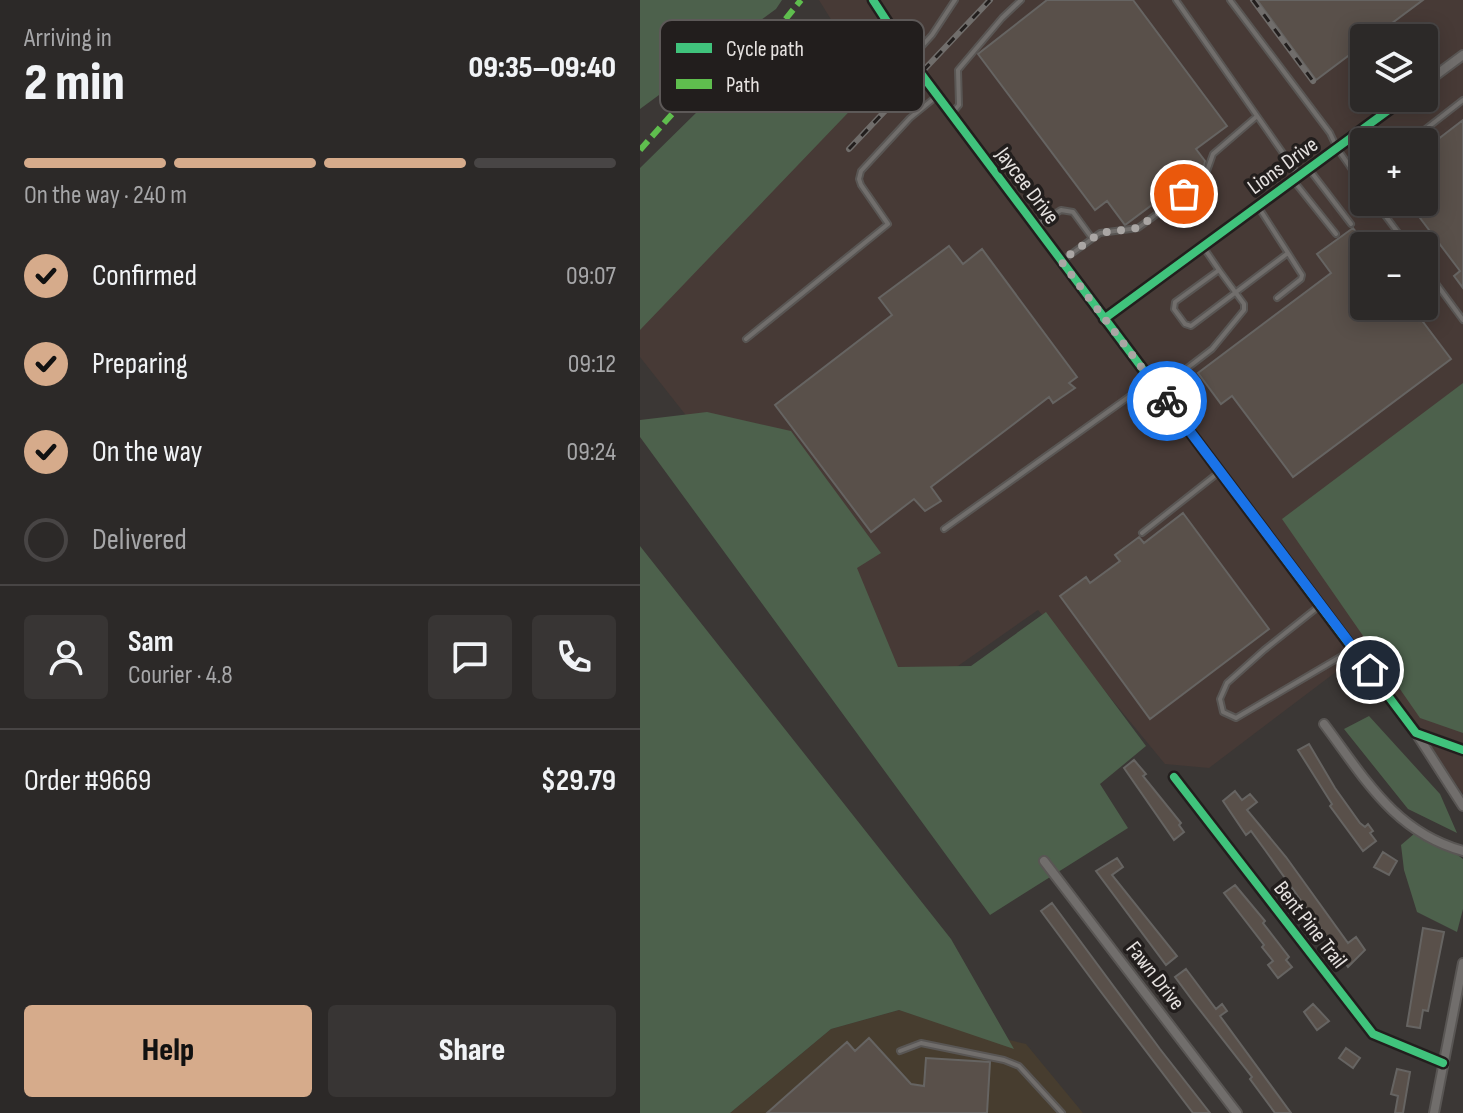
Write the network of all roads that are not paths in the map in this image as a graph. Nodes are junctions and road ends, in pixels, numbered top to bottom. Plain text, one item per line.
1 (873, 0) edge
2 (955, 0) edge
3 (1021, 0) edge
4 (1176, 0) edge
5 (1230, 0) edge
6 (886, 20) edge
7 (924, 44) edge
8 (1463, 55) edge
9 (1438, 74) edge
10 (924, 77) edge
11 (937, 96) junction
12 (1463, 100) edge
13 (924, 107) edge
14 (917, 112) edge
15 (1386, 112) edge
16 (951, 114) junction
17 (1256, 117) junction
18 (1427, 128) edge
19 (1337, 148) junction
20 (1350, 164) edge
21 (1308, 169) junction
22 (1296, 178) junction
23 (1258, 206) junction
24 (1351, 224) dead end
25 (1035, 227) junction
26 (1336, 234) dead end
27 (1092, 238) junction
28 (1203, 246) junction
29 (1288, 253) junction
30 (1061, 261) junction
31 (1219, 270) junction
32 (1438, 286) edge
33 (1236, 292) junction
34 (1277, 298) dead end
35 (1104, 319) junction
36 (1463, 320) edge
37 (746, 339) dead end
38 (1151, 381) junction
39 (1158, 390) junction
40 (1220, 471) junction
41 (944, 529) dead end
42 (1142, 533) dead end
43 (1321, 605) junction
44 (1354, 649) junction
45 (1324, 724) dead end
46 (1416, 733) junction
47 (1463, 750) edge
48 (1174, 777) dead end
49 (1463, 806) edge
50 (1463, 851) edge
51 (1044, 861) dead end
52 (1463, 963) edge
53 (900, 1051) dead end
54 (1443, 1063) junction
55 (1062, 1113) edge
56 (1237, 1113) edge
57 (1434, 1113) edge

1 - 6 street, Jaycee Drive
2 - 7 lane
3 - 16 lane
4 - 17 lane
5 - 19 lane
8 - 9 street
10 - 11 street, Jaycee Drive
11 - 13 lane
11 - 16 street, Jaycee Drive
12 - 18 lane
14 - 37 lane
15 - 19 street, Lions Drive
16 - 25 street, Jaycee Drive
17 - 22 lane
17 - 27 lane
19 - 20 lane
19 - 21 street, Lions Drive
21 - 22 street, Lions Drive
21 - 24 lane
22 - 23 street, Lions Drive
22 - 26 lane
23 - 28 street, Lions Drive
23 - 29 lane
25 - 27 lane
25 - 30 street, Jaycee Drive
27 - 30 lane
28 - 31 lane
28 - 35 street, Lions Drive
29 - 33 lane
29 - 34 lane
30 - 35 street, Jaycee Drive
31 - 33 lane
31 - 33 lane
32 - 36 lane
33 - 39 lane
35 - 38 street, Jaycee Drive
38 - 39 street, Jaycee Drive
38 - 41 lane
39 - 40 street, Jaycee Drive
40 - 42 lane
40 - 43 street, Jaycee Drive
43 - 44 street, Jaycee Drive
43 - 44 lane
44 - 46 street, Jaycee Drive
45 - 50 street
46 - 47 street
46 - 49 street, Jaycee Drive
48 - 54 street, Bent Pine Trail
51 - 56 street, Fawn Drive
52 - 54 street
53 - 55 lane
54 - 57 street

